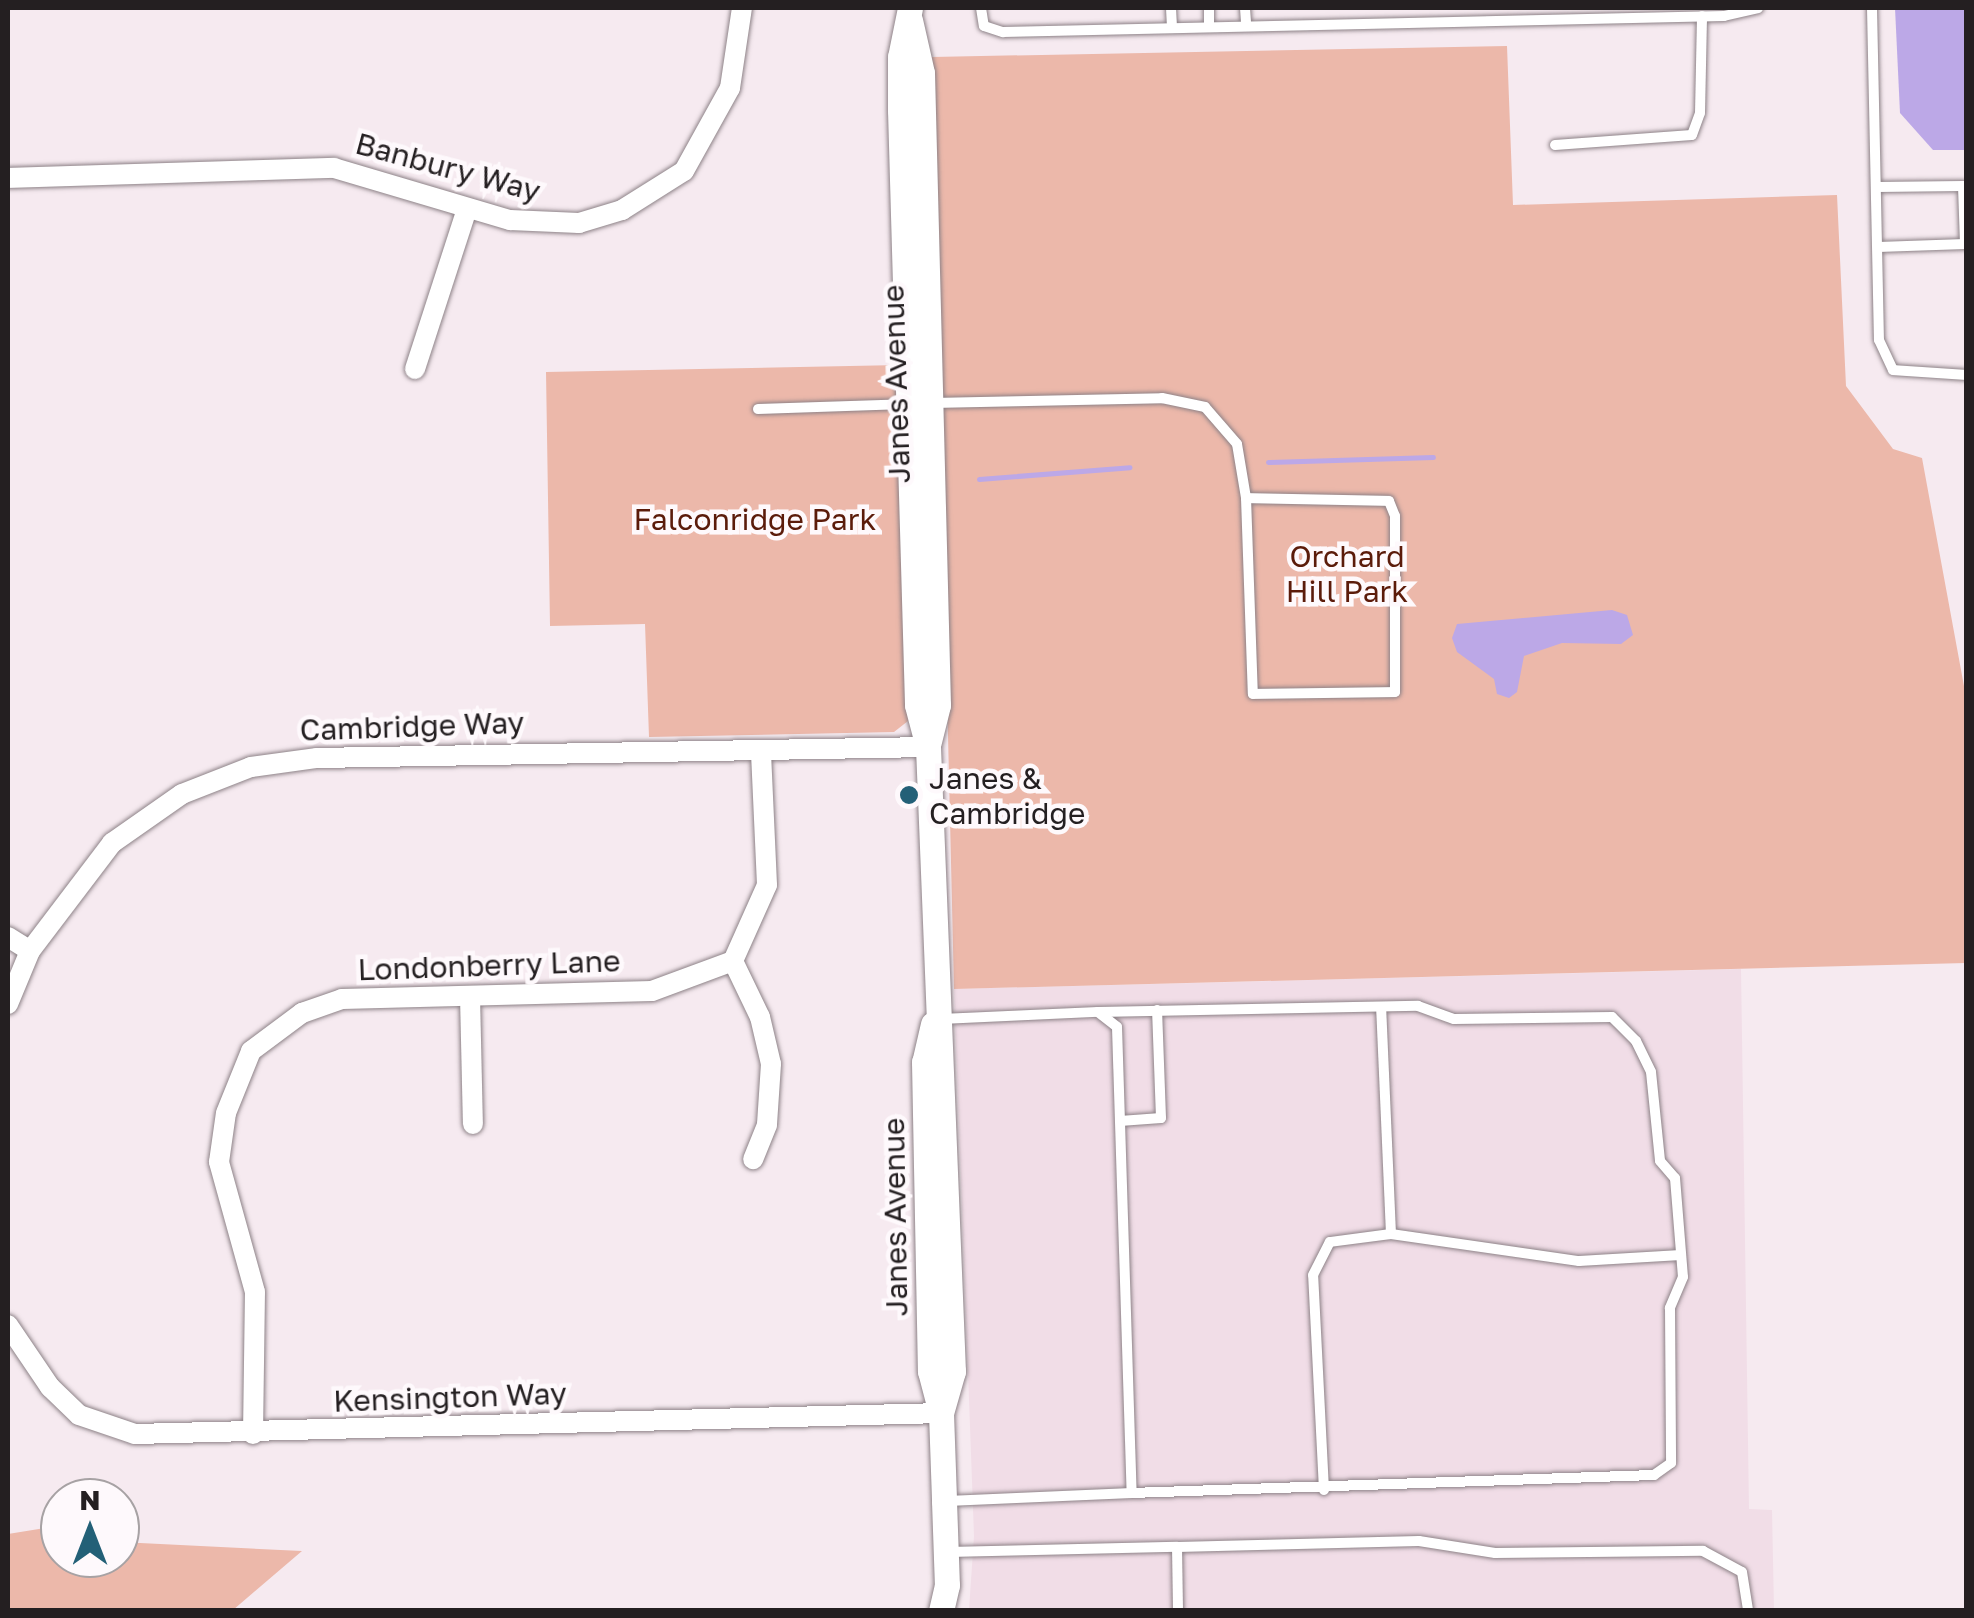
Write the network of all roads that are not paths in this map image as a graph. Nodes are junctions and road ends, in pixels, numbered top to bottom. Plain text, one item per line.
1 (742, 8) edge
2 (981, 8) edge
3 (1172, 8) edge
4 (1209, 8) edge
5 (1245, 8) edge
6 (1758, 8) edge
7 (1872, 8) edge
8 (910, 14) edge
9 (1702, 16) junction
10 (1246, 24) junction
11 (1209, 26) junction
12 (1172, 27) junction
13 (1556, 145) dead end
14 (8, 178) edge
15 (1877, 187) junction
16 (468, 209) junction
17 (1878, 247) junction
18 (415, 368) dead end
19 (1966, 376) edge
20 (918, 404) junction
21 (758, 409) dead end
22 (1246, 498) junction
23 (928, 748) junction
24 (761, 751) junction
25 (8, 937) edge
26 (30, 951) junction
27 (733, 962) junction
28 (470, 996) junction
29 (8, 1004) edge
30 (1381, 1006) junction
31 (1156, 1010) junction
32 (1098, 1012) junction
33 (935, 1020) junction
34 (1120, 1121) junction
35 (472, 1124) dead end
36 (753, 1158) dead end
37 (1391, 1234) junction
38 (1682, 1255) junction
39 (8, 1325) edge
40 (26, 1352) junction
41 (8, 1366) edge
42 (941, 1412) junction
43 (254, 1434) junction
44 (1324, 1490) junction
45 (1132, 1493) junction
46 (944, 1501) junction
47 (1177, 1547) junction
48 (946, 1552) junction
49 (944, 1598) edge
50 (955, 1610) edge
51 (1178, 1610) edge
52 (1748, 1610) edge

1 - 16 street, Banbury Way
2 - 12 lane
3 - 12 lane
4 - 11 lane
5 - 10 lane
6 - 9 lane
7 - 15 lane
8 - 20 street, Janes Avenue
9 - 10 lane
9 - 13 lane
10 - 11 lane
11 - 12 lane
14 - 16 street, Banbury Way
15 - 17 lane
15 - 17 lane
16 - 18 street
17 - 19 lane
20 - 21 lane
20 - 22 lane
20 - 23 street, Janes Avenue
22 - 22 lane
23 - 24 street, Cambridge Way
23 - 33 street, Janes Avenue
24 - 26 street, Cambridge Way
24 - 27 street
25 - 26 street
26 - 29 street, Cambridge Way
27 - 28 street, Londonberry Lane
27 - 36 street
28 - 35 street
28 - 43 street, Londonberry Lane
30 - 31 lane
30 - 37 lane
30 - 38 lane
31 - 32 lane
31 - 34 lane
32 - 33 lane
32 - 34 lane
33 - 42 street, Janes Avenue
34 - 45 lane
37 - 38 lane
37 - 44 lane
38 - 44 lane
39 - 40 street, Kensington Way
40 - 41 street
40 - 43 street, Kensington Way
42 - 43 street, Kensington Way
42 - 46 street, Janes Avenue
44 - 45 lane
45 - 46 lane
46 - 48 street, Janes Avenue
47 - 48 lane
47 - 51 lane
47 - 52 lane
48 - 49 street, Janes Avenue
49 - 50 street, Janes Avenue

